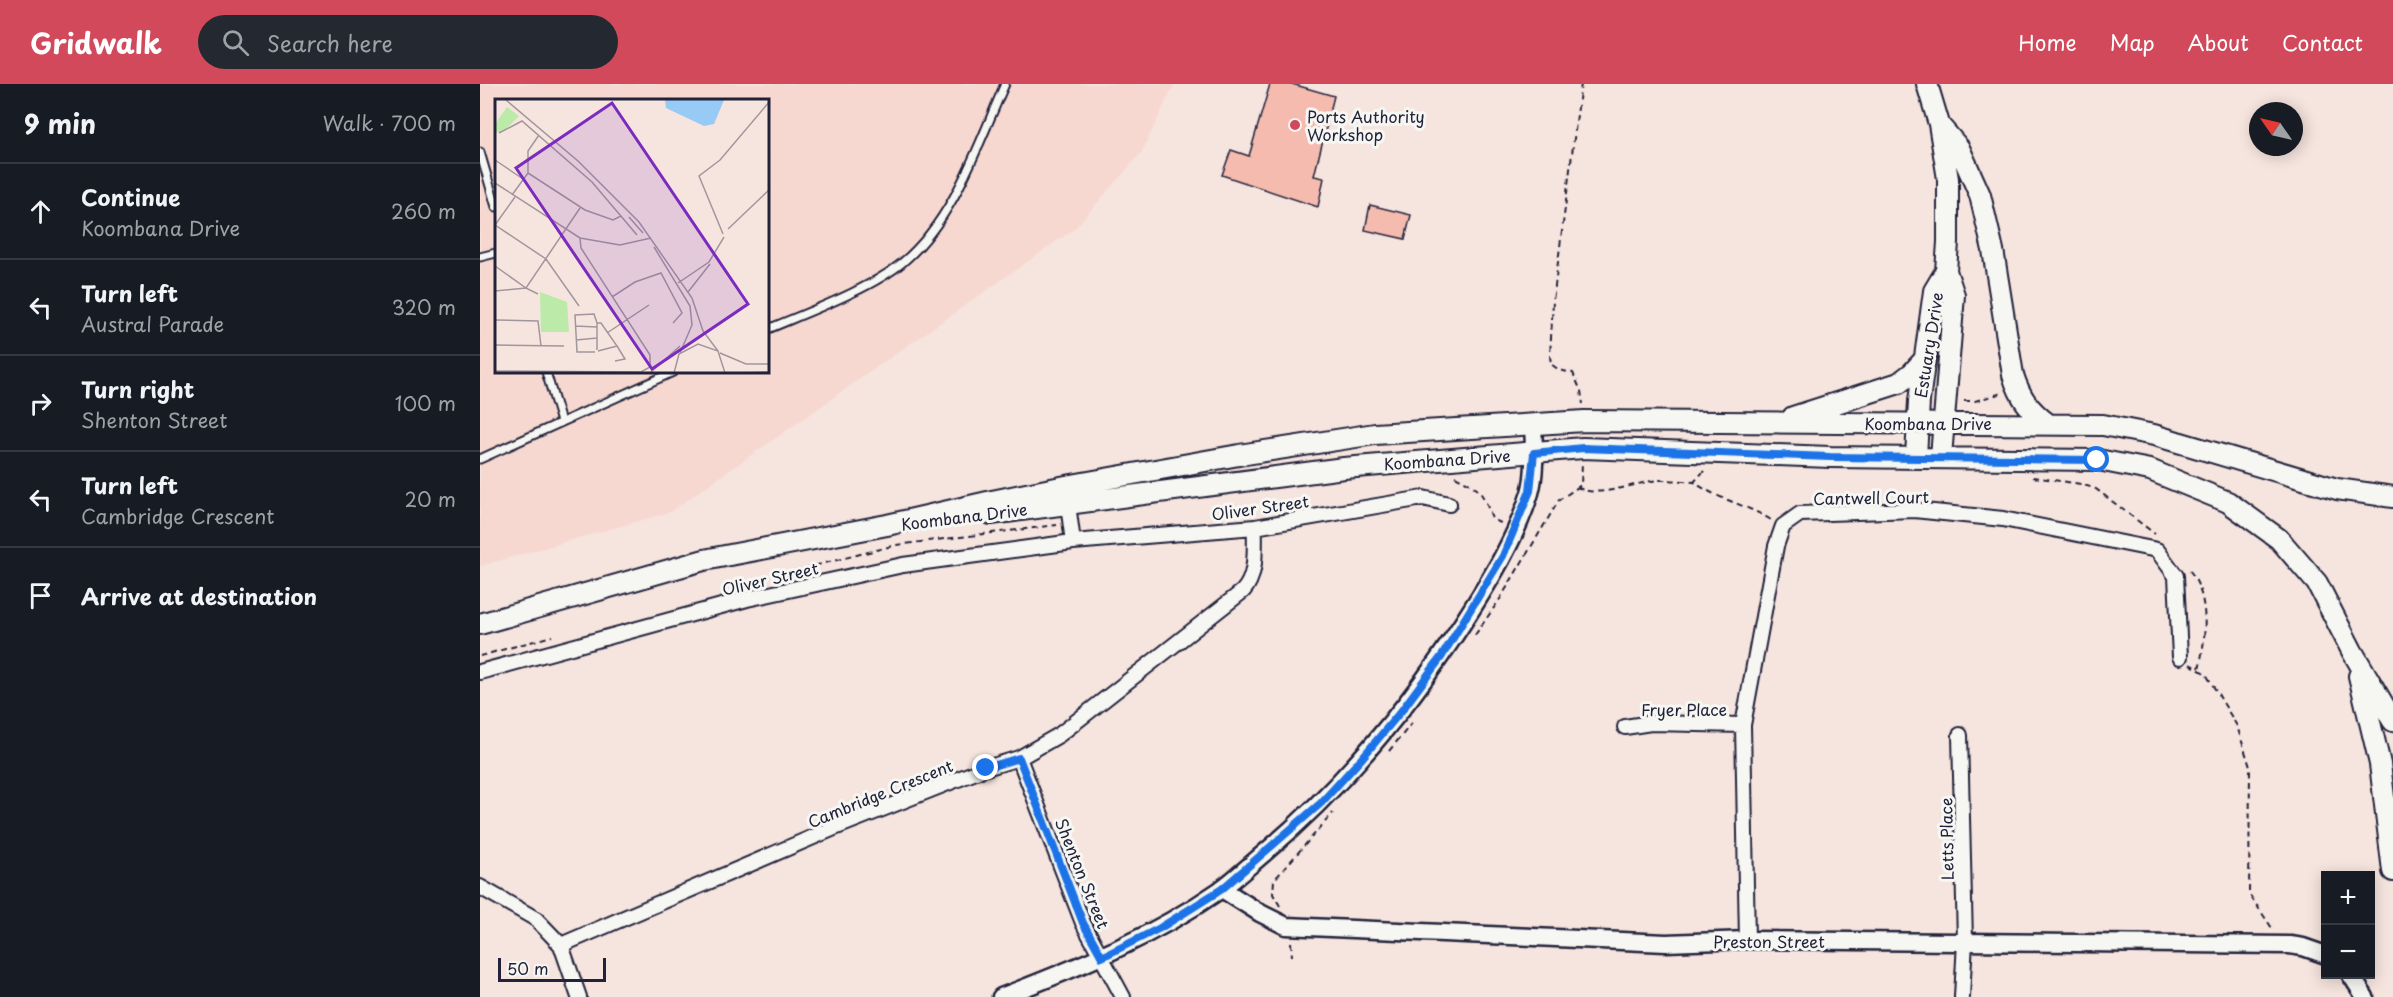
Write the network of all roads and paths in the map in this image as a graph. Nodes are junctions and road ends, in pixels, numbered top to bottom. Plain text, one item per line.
1 (1005, 84) edge
2 (1581, 84) edge
3 (1928, 84) edge
4 (1938, 124) junction
5 (480, 152) edge
6 (495, 204) edge
7 (495, 253) edge
8 (480, 257) edge
9 (1946, 271) junction
10 (770, 328) edge
11 (1924, 360) junction
12 (547, 374) edge
13 (669, 374) edge
14 (2004, 392) dead end
15 (1961, 401) dead end
16 (1971, 401) junction
17 (1971, 408) dead end
18 (561, 422) junction
19 (1584, 422) junction
20 (1776, 422) junction
21 (1918, 423) junction
22 (1943, 423) junction
23 (2048, 424) junction
24 (1533, 425) junction
25 (1583, 448) junction
26 (1534, 453) junction
27 (1916, 457) junction
28 (1941, 457) junction
29 (480, 459) edge
30 (1714, 471) dead end
31 (1694, 482) junction
32 (1577, 487) junction
33 (1067, 494) junction
34 (2393, 497) edge
35 (1449, 504) dead end
36 (1783, 526) junction
37 (1255, 527) junction
38 (1073, 542) junction
39 (480, 624) edge
40 (1473, 638) dead end
41 (2352, 651) junction
42 (2180, 657) joint
43 (480, 672) edge
44 (1417, 716) dead end
45 (2393, 721) edge
46 (1743, 725) junction
47 (1625, 727) dead end
48 (1960, 735) dead end
49 (1388, 753) dead end
50 (1019, 758) junction
51 (1333, 812) dead end
52 (2393, 871) edge
53 (480, 886) edge
54 (1222, 889) junction
55 (1290, 926) junction
56 (1747, 940) junction
57 (1965, 941) junction
58 (561, 945) junction
59 (2276, 945) junction
60 (2321, 954) edge
61 (1292, 956) dead end
62 (1102, 957) junction
63 (2353, 979) edge
64 (579, 997) edge
65 (1001, 997) edge
66 (1123, 997) edge
67 (1962, 997) edge
68 (2365, 997) edge

1 - 10 lane
2 - 19 path
3 - 4 main road, Estuary Drive
4 - 9 main road, Estuary Drive
4 - 23 main road
5 - 6 lane
7 - 8 lane
9 - 11 main road, Estuary Drive
9 - 22 main road, Estuary Drive
11 - 20 main road
11 - 21 main road, Estuary Drive
12 - 18 lane
13 - 18 lane
14 - 16 path
15 - 16 path
16 - 17 path
18 - 29 lane
19 - 20 main road, Koombana Drive
19 - 24 main road, Koombana Drive
20 - 21 main road, Koombana Drive
21 - 22 main road, Koombana Drive
21 - 27 main road, Estuary Drive
22 - 23 main road, Koombana Drive
22 - 28 main road, Estuary Drive
23 - 34 main road, Koombana Drive
24 - 26 street
24 - 33 main road, Koombana Drive
25 - 26 main road, Koombana Drive
25 - 27 main road, Koombana Drive
25 - 32 path
26 - 33 main road, Koombana Drive
26 - 54 street
27 - 28 main road, Koombana Drive
28 - 41 main road, Koombana Drive
30 - 31 path
31 - 32 path
31 - 36 path
32 - 40 path
33 - 38 street
33 - 39 main road, Koombana Drive
35 - 37 street, Oliver Street
36 - 42 street, Cantwell Court
36 - 46 street
37 - 38 street, Oliver Street
37 - 50 street, Cambridge Crescent
38 - 43 street, Oliver Street
41 - 45 main road, Koombana Drive
41 - 52 main road
42 - 59 path
44 - 49 path
46 - 47 street, Fryer Place
46 - 56 street
48 - 57 street, Letts Place
50 - 58 street, Cambridge Crescent
50 - 62 street, Shenton Street
51 - 55 path
53 - 58 street
54 - 55 street, Preston Street
54 - 62 street
55 - 56 street, Preston Street
55 - 61 path
56 - 57 street, Preston Street
57 - 59 street, Preston Street
57 - 67 street, Letts Place
58 - 64 street
59 - 60 street, Preston Street
62 - 65 street
62 - 66 street, Shenton Street
63 - 68 street

